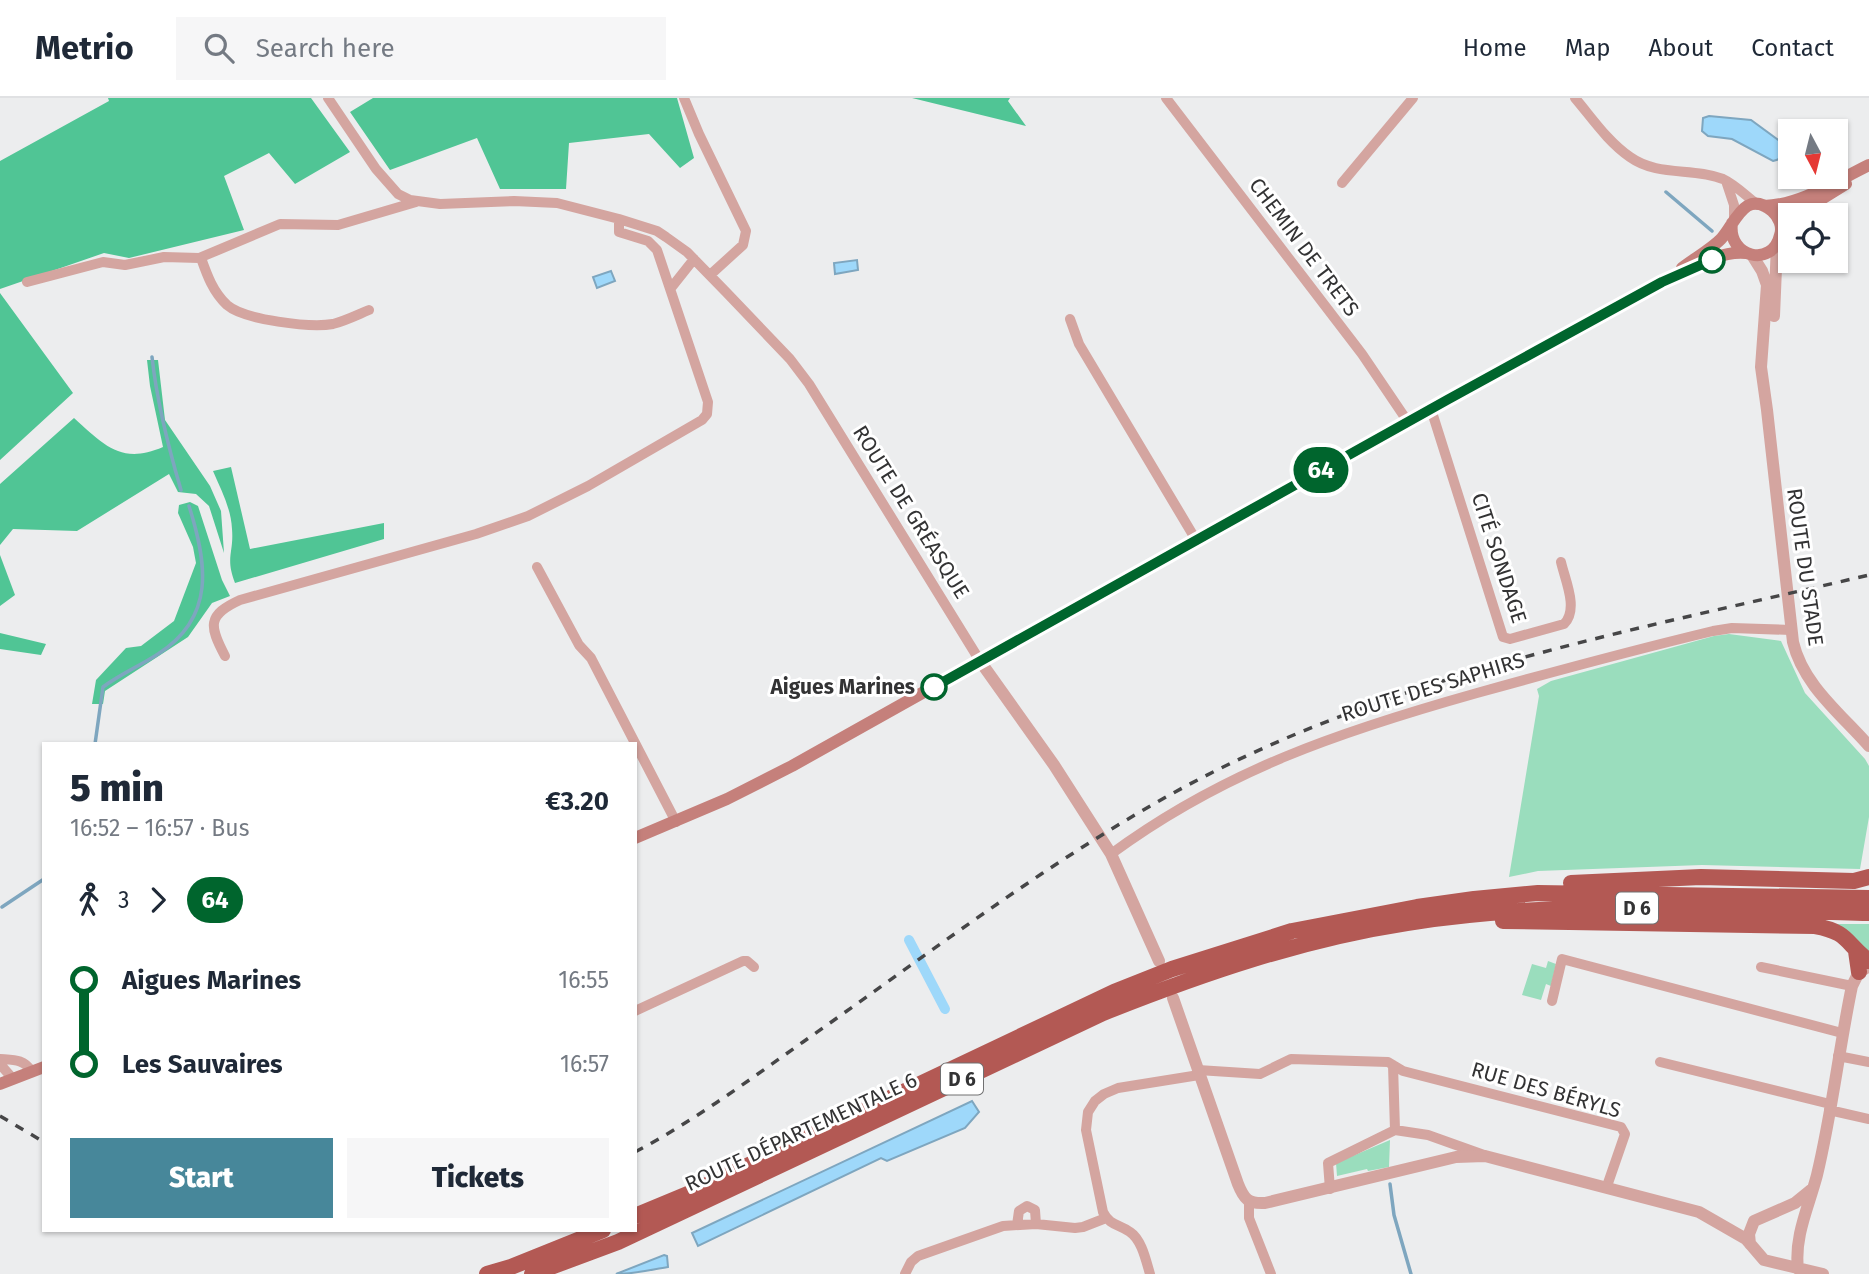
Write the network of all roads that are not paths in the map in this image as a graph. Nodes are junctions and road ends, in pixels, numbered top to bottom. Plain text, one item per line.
1 (328, 98) edge
2 (684, 98) edge
3 (1166, 98) edge
4 (1413, 98) edge
5 (1575, 98) edge
6 (1869, 167) edge
7 (1726, 180) junction
8 (1342, 183) dead end
9 (416, 201) junction
10 (1814, 203) edge
11 (1761, 205) junction
12 (1778, 216) edge
13 (619, 219) junction
14 (1733, 221) junction
15 (1777, 244) joint
16 (1749, 254) junction
17 (201, 258) junction
18 (694, 259) junction
19 (710, 275) junction
20 (27, 282) dead end
21 (1662, 282) junction
22 (671, 288) junction
23 (369, 310) dead end
24 (1070, 319) dead end
25 (1431, 410) junction
26 (1767, 410) junction
27 (1408, 422) junction
28 (1196, 540) junction
29 (1561, 562) dead end
30 (537, 567) dead end
31 (1791, 630) junction
32 (225, 656) dead end
33 (980, 661) junction
34 (635, 742) edge
35 (1869, 746) edge
36 (637, 747) edge
37 (676, 822) junction
38 (637, 837) edge
39 (1111, 854) junction
40 (1869, 877) edge
41 (1869, 898) edge
42 (1417, 906) junction
43 (1869, 913) edge
44 (1406, 923) junction
45 (1159, 961) dead end
46 (754, 967) dead end
47 (1761, 967) dead end
48 (1861, 967) edge
49 (1173, 998) dead end
50 (1552, 1001) dead end
51 (637, 1010) edge
52 (1842, 1033) junction
53 (1838, 1056) junction
54 (0, 1061) edge
55 (1660, 1062) dead end
56 (1869, 1062) edge
57 (1398, 1068) junction
58 (38, 1070) edge
59 (1198, 1073) junction
60 (6, 1081) edge
61 (1829, 1107) junction
62 (1869, 1119) edge
63 (1395, 1130) junction
64 (1485, 1156) junction
65 (1607, 1186) junction
66 (1330, 1189) junction
67 (1249, 1202) junction
68 (1800, 1206) junction
69 (637, 1215) edge
70 (1106, 1218) junction
71 (1754, 1221) junction
72 (1017, 1224) junction
73 (1036, 1224) junction
74 (1726, 1226) junction
75 (598, 1232) edge
76 (1750, 1244) junction
77 (1798, 1269) junction
78 (487, 1274) edge
79 (532, 1274) edge
80 (905, 1274) edge
81 (1150, 1274) edge
82 (1271, 1274) edge
83 (1823, 1274) edge

1 - 9 street
2 - 19 street
3 - 27 street, CHEMIN DE TRETS
4 - 8 street
5 - 7 street
6 - 10 main road
6 - 11 main road
7 - 11 street
7 - 14 street
9 - 13 street, ROUTE DE GRÉASQUE
9 - 17 street
11 - 12 main road
11 - 14 main road
13 - 18 street, ROUTE DE GRÉASQUE
13 - 22 street
14 - 16 main road
14 - 21 main road
15 - 16 main road
15 - 26 street, ROUTE DU STADE
16 - 21 main road
16 - 26 street, ROUTE DU STADE
17 - 20 street
17 - 23 street
18 - 19 street, ROUTE DE GRÉASQUE
18 - 22 street
19 - 33 street, ROUTE DE GRÉASQUE
21 - 25 main road
22 - 32 street
24 - 28 street
25 - 27 main road
25 - 29 street, CITÉ SONDAGE
26 - 31 street, ROUTE DU STADE
27 - 28 main road
28 - 33 main road
30 - 34 street
31 - 35 street, ROUTE DU STADE
31 - 39 street, ROUTE DES SAPHIRS
33 - 37 main road
33 - 39 street
36 - 37 street
37 - 38 main road
39 - 45 street
40 - 42 highway
41 - 42 highway, D 6
42 - 69 highway, ROUTE DÉPARTEMENTALE 6 / D 6
43 - 44 highway, D 6
44 - 48 highway
44 - 79 highway, ROUTE DÉPARTEMENTALE 6 / D 6
46 - 51 street
47 - 48 street
48 - 52 street
49 - 59 street
50 - 52 street
52 - 53 street
53 - 56 street
53 - 61 street
54 - 58 street
54 - 60 street
55 - 61 street
57 - 59 street, RUE DES BÉRYLS
57 - 63 street
57 - 65 street, RUE DES BÉRYLS
58 - 60 main road
59 - 67 street
59 - 70 street, RUE DES BÉRYLS
61 - 62 street
61 - 68 street
63 - 64 street
63 - 66 street
64 - 65 street
64 - 66 street
65 - 74 street
66 - 67 street
67 - 82 street
68 - 71 street
68 - 77 street
70 - 73 street
70 - 81 street
71 - 74 street
71 - 76 street
72 - 73 street
72 - 73 street
72 - 80 street
74 - 76 street
75 - 78 highway
76 - 77 street
77 - 83 street

